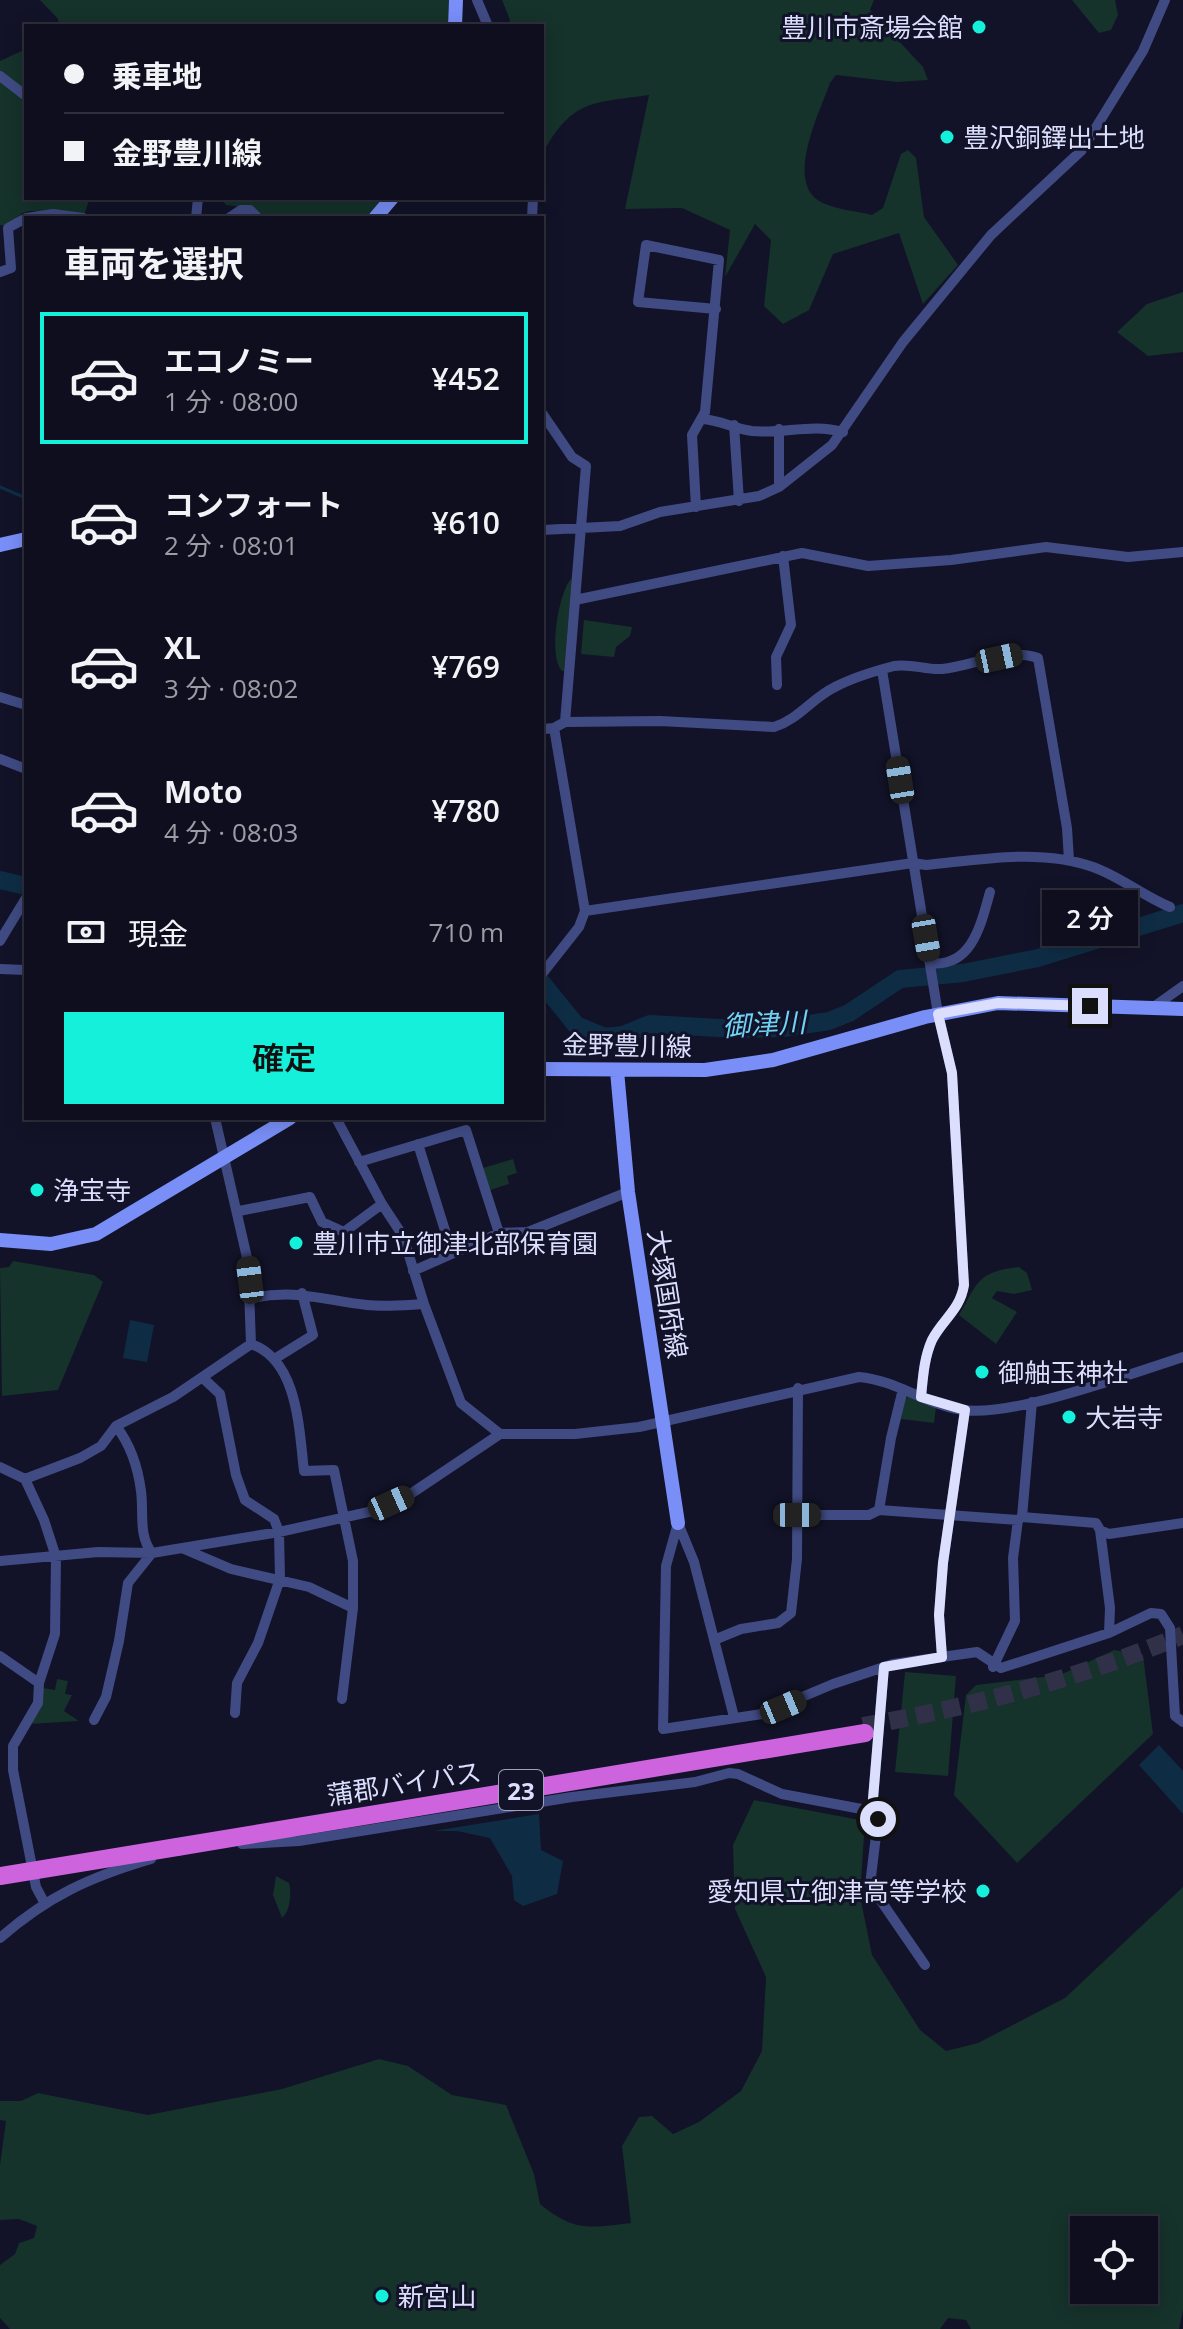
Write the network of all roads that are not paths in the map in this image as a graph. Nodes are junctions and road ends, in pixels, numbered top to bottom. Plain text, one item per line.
1 (456, 0) edge
2 (477, 0) edge
3 (1165, 0) edge
4 (455, 24) edge
5 (487, 24) edge
6 (0, 76) edge
7 (24, 94) edge
8 (390, 200) edge
9 (40, 216) edge
10 (68, 216) edge
11 (232, 216) edge
12 (256, 216) edge
13 (377, 216) edge
14 (24, 219) edge
15 (0, 272) edge
16 (716, 309) junction
17 (544, 416) edge
18 (702, 419) junction
19 (734, 425) junction
20 (779, 429) junction
21 (843, 432) junction
22 (779, 487) junction
23 (739, 501) junction
24 (696, 507) junction
25 (544, 530) edge
26 (579, 530) junction
27 (24, 539) edge
28 (0, 545) edge
29 (1183, 552) edge
30 (783, 556) junction
31 (575, 600) junction
32 (882, 670) junction
33 (777, 685) dead end
34 (0, 697) edge
35 (24, 704) edge
36 (565, 722) junction
37 (548, 728) edge
38 (0, 759) edge
39 (24, 768) edge
40 (1069, 860) junction
41 (913, 863) junction
42 (990, 892) dead end
43 (1170, 907) dead end
44 (585, 911) junction
45 (22, 914) edge
46 (0, 941) edge
47 (931, 966) junction
48 (0, 969) edge
49 (24, 970) edge
50 (544, 971) edge
51 (1183, 986) edge
52 (1152, 1008) junction
53 (1183, 1009) edge
54 (938, 1014) junction
55 (544, 1069) edge
56 (617, 1071) junction
57 (216, 1120) edge
58 (287, 1120) edge
59 (337, 1120) edge
60 (418, 1144) junction
61 (225, 1158) junction
62 (359, 1162) junction
63 (628, 1192) junction
64 (382, 1204) junction
65 (239, 1211) junction
66 (499, 1233) junction
67 (0, 1240) edge
68 (452, 1253) junction
69 (413, 1271) junction
70 (302, 1293) junction
71 (248, 1299) junction
72 (424, 1304) junction
73 (251, 1344) junction
74 (1183, 1357) edge
75 (276, 1358) junction
76 (204, 1379) junction
77 (798, 1388) junction
78 (903, 1389) junction
79 (921, 1397) junction
80 (1032, 1402) junction
81 (965, 1410) junction
82 (663, 1423) junction
83 (116, 1426) junction
84 (500, 1434) junction
85 (0, 1467) edge
86 (25, 1479) junction
87 (879, 1510) junction
88 (797, 1515) junction
89 (343, 1517) junction
90 (952, 1517) junction
91 (1020, 1519) junction
92 (678, 1523) junction
93 (1183, 1523) edge
94 (1100, 1530) junction
95 (279, 1532) junction
96 (184, 1549) junction
97 (152, 1553) junction
98 (56, 1557) junction
99 (0, 1561) edge
100 (280, 1579) junction
101 (353, 1608) junction
102 (1109, 1633) junction
103 (714, 1640) junction
104 (942, 1657) junction
105 (2, 1662) edge
106 (884, 1667) junction
107 (993, 1667) junction
108 (39, 1683) junction
109 (342, 1699) dead end
110 (235, 1713) dead end
111 (734, 1717) junction
112 (94, 1720) dead end
113 (1183, 1722) edge
114 (864, 1729) tunnel mouth
115 (872, 1811) junction
116 (0, 1874) edge
117 (44, 1902) junction
118 (0, 1938) edge
119 (925, 1965) dead end

1 - 4 main road
2 - 5 street
3 - 21 street
6 - 7 street
8 - 13 main road
9 - 10 street
11 - 12 street
14 - 15 street
16 - 16 street
16 - 18 street
17 - 26 street
18 - 19 street
18 - 24 street
19 - 20 street
19 - 23 street
20 - 21 street
20 - 22 street
21 - 22 street
22 - 23 street
23 - 24 street
24 - 26 street
25 - 26 street
26 - 31 street
27 - 28 main road
29 - 30 street
30 - 31 street
30 - 33 street
31 - 36 street
32 - 36 street
32 - 40 street
32 - 41 street
34 - 35 street
36 - 37 street
37 - 44 street
38 - 39 street
40 - 41 street
40 - 43 street
41 - 44 street
41 - 47 street
42 - 47 street
44 - 50 street
45 - 46 street
47 - 54 street
48 - 49 street
51 - 52 street
52 - 53 main road, 金野豊川線
52 - 54 main road, 金野豊川線
54 - 56 main road, 金野豊川線
54 - 79 street
55 - 56 main road, 金野豊川線
56 - 63 main road, 大塚国府線
57 - 61 street
58 - 61 main road
59 - 62 street
60 - 62 street
60 - 66 street
60 - 68 street
61 - 65 street
61 - 67 main road
62 - 64 street
63 - 66 street
63 - 82 main road, 大塚国府線
64 - 65 street
64 - 69 street
65 - 71 street
66 - 68 street
68 - 69 street
69 - 72 street
70 - 71 street
70 - 72 street
70 - 75 street
71 - 73 street
72 - 84 street
73 - 75 street
73 - 76 street
74 - 80 street
75 - 89 street
76 - 83 street
76 - 95 street
77 - 78 street
77 - 82 street
77 - 88 street
78 - 79 street
78 - 87 street
79 - 81 street
80 - 81 street
80 - 91 street
81 - 90 street
82 - 84 street
82 - 92 main road, 大塚国府線
83 - 86 street
83 - 97 street
84 - 89 street
85 - 86 street
86 - 98 street
87 - 88 street
87 - 90 street
88 - 103 street
89 - 95 street
89 - 101 street
90 - 91 street
90 - 104 street
91 - 94 street
91 - 107 street
92 - 103 street
92 - 111 street
93 - 94 street
94 - 102 street
95 - 96 street
95 - 100 street
96 - 97 street
96 - 100 street
97 - 98 street
97 - 112 street
98 - 99 street
98 - 108 street
100 - 101 street
100 - 110 street
101 - 109 street
102 - 107 street
102 - 113 street
103 - 111 street
104 - 106 street
104 - 107 street
105 - 108 street
106 - 111 street
106 - 115 street
108 - 117 street
114 - 116 highway, 蒲郡バイパス / 23, bridge
115 - 117 street
115 - 119 street
117 - 118 street

